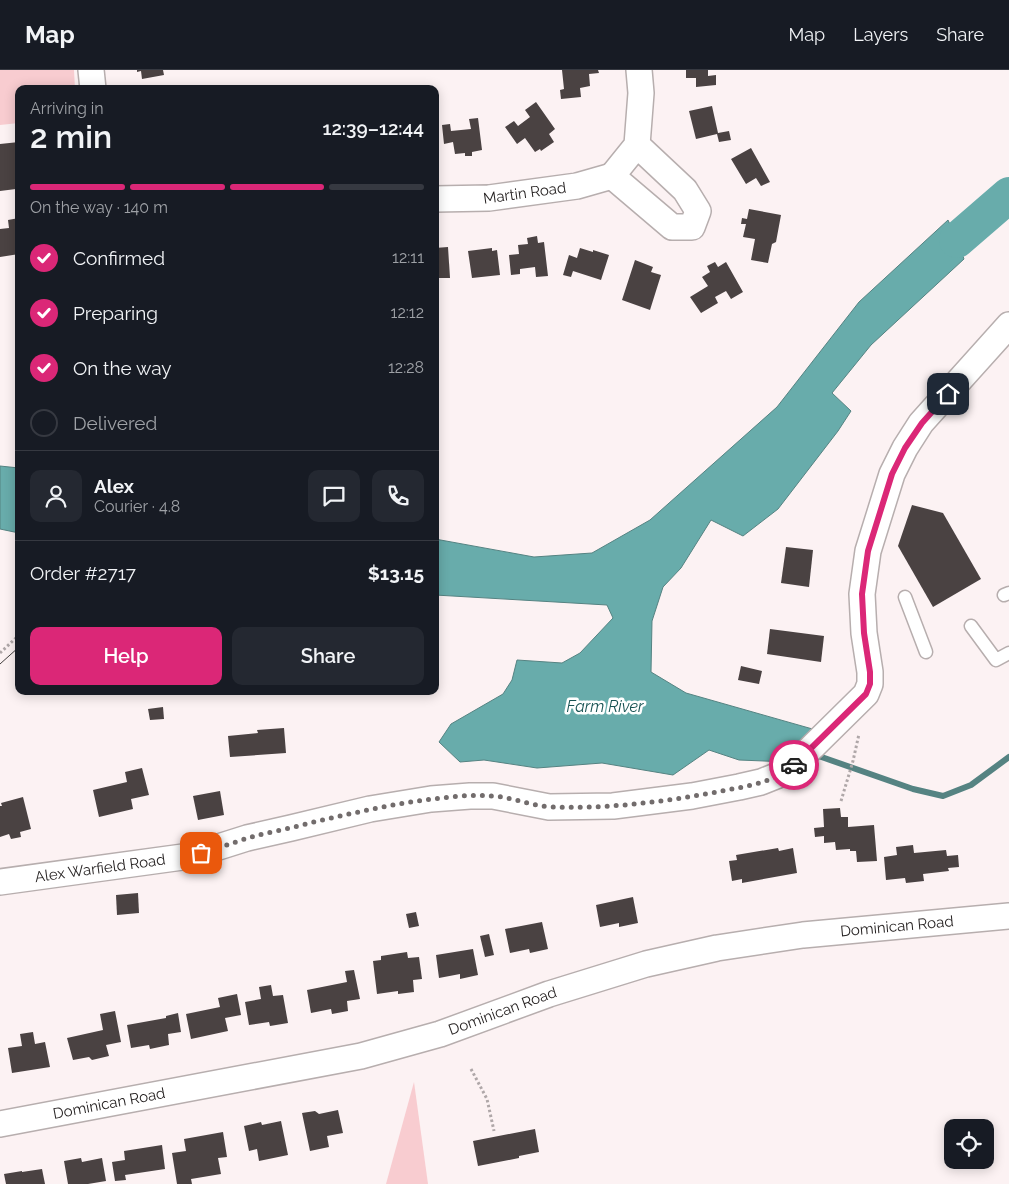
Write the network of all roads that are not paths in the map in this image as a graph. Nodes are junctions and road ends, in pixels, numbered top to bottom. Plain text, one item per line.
1 (91, 70) edge
2 (639, 70) edge
3 (92, 85) edge
4 (636, 145) junction
5 (612, 176) junction
6 (439, 199) edge
7 (1009, 325) edge
8 (905, 597) dead end
9 (971, 626) dead end
10 (926, 652) dead end
11 (1009, 653) edge
12 (0, 882) edge
13 (1009, 916) edge
14 (0, 1124) edge

1 - 3 street
2 - 4 street
4 - 5 street
4 - 5 street
5 - 6 street, Martin Road
7 - 12 street, Alex Warfield Road
8 - 10 lane
9 - 11 lane
13 - 14 street, Dominican Road

